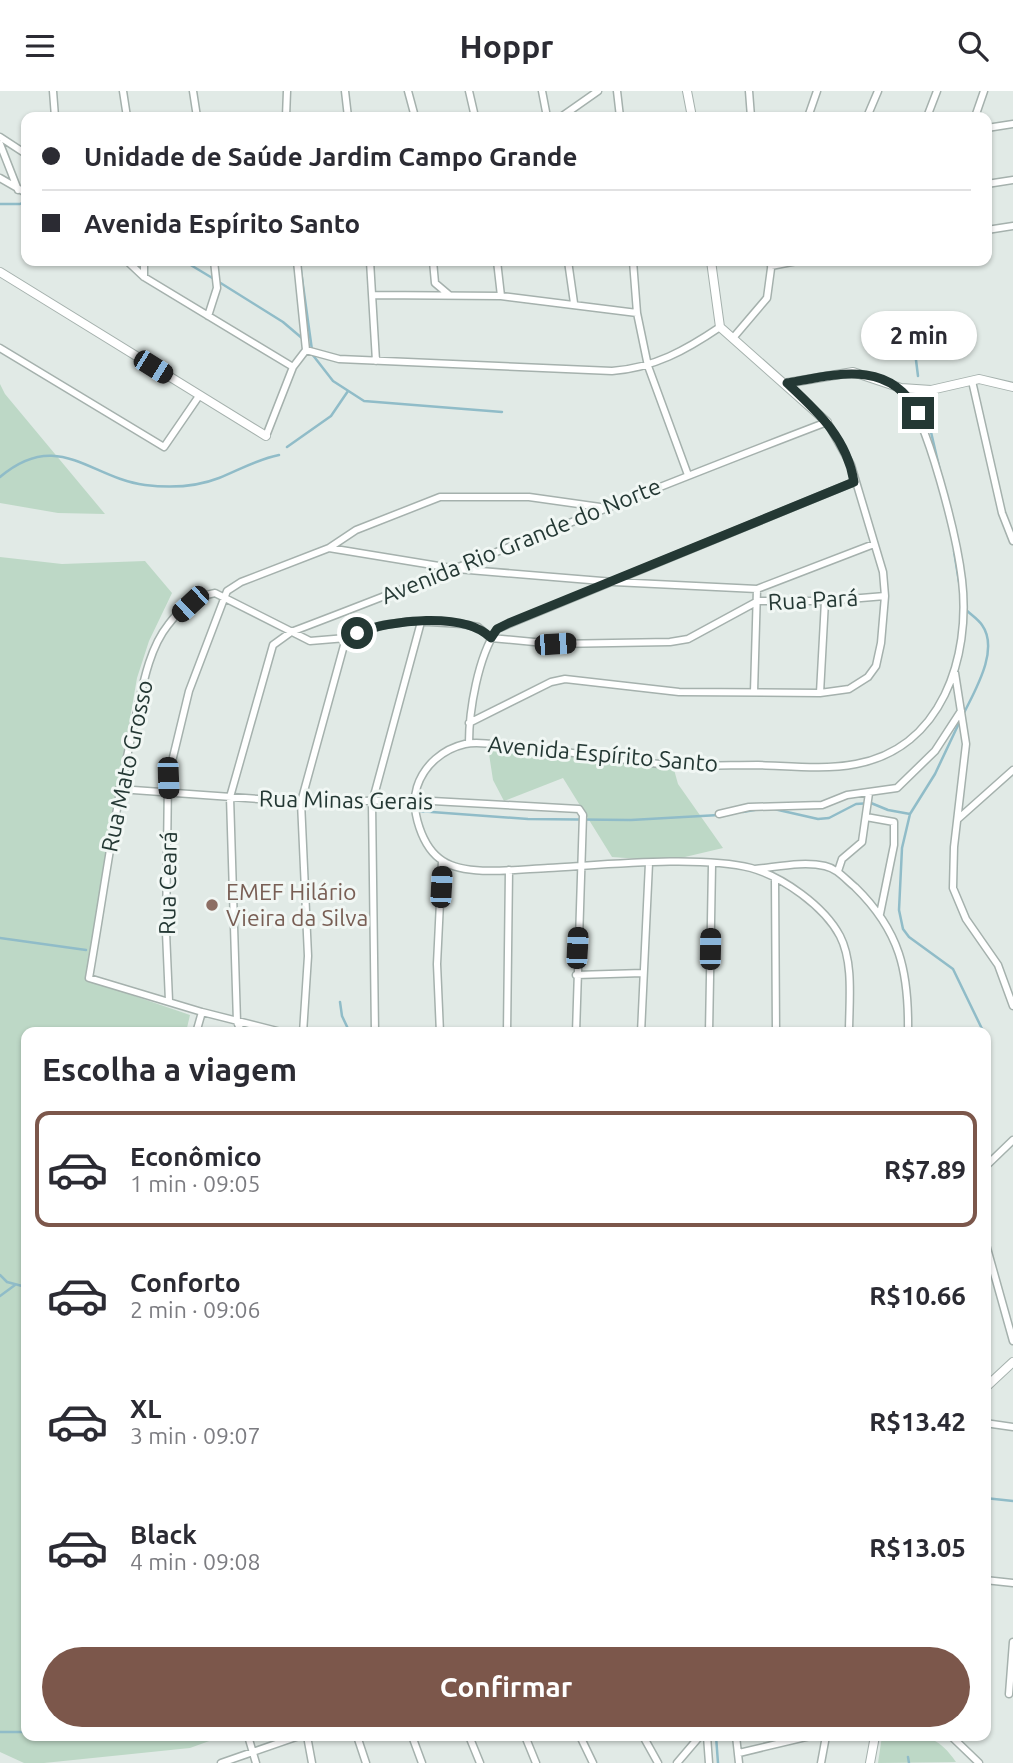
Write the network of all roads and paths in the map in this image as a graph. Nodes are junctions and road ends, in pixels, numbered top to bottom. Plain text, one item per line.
1 (53, 91) edge
2 (123, 91) edge
3 (193, 91) edge
4 (287, 91) edge
5 (345, 91) edge
6 (408, 91) edge
7 (469, 91) edge
8 (542, 91) edge
9 (598, 91) edge
10 (617, 91) edge
11 (687, 91) edge
12 (749, 91) edge
13 (817, 91) edge
14 (878, 91) edge
15 (937, 91) edge
16 (984, 91) edge
17 (55, 112) edge
18 (126, 112) edge
19 (196, 112) edge
20 (286, 112) edge
21 (347, 112) edge
22 (414, 112) edge
23 (474, 112) edge
24 (546, 112) edge
25 (568, 112) edge
26 (619, 112) edge
27 (691, 112) edge
28 (751, 112) edge
29 (810, 112) edge
30 (869, 112) edge
31 (929, 112) edge
32 (977, 112) edge
33 (1013, 124) edge
34 (992, 127) edge
35 (0, 137) edge
36 (0, 144) edge
37 (21, 150) edge
38 (0, 178) edge
39 (1013, 180) edge
40 (992, 183) edge
41 (18, 190) junction
42 (21, 192) edge
43 (1013, 226) edge
44 (992, 229) edge
45 (132, 266) edge
46 (144, 266) edge
47 (215, 266) edge
48 (298, 266) edge
49 (370, 266) edge
50 (433, 266) edge
51 (498, 266) edge
52 (569, 266) edge
53 (633, 266) edge
54 (712, 266) edge
55 (771, 266) edge
56 (0, 272) edge
57 (144, 277) junction
58 (448, 294) junction
59 (373, 295) junction
60 (501, 296) junction
61 (574, 303) junction
62 (637, 313) junction
63 (208, 316) junction
64 (720, 327) junction
65 (733, 338) junction
66 (0, 348) edge
67 (306, 350) junction
68 (376, 361) junction
69 (648, 366) junction
70 (293, 367) junction
71 (972, 381) junction
72 (787, 383) junction
73 (1012, 386) edge
74 (901, 388) junction
75 (199, 396) junction
76 (827, 422) junction
77 (266, 436) joint
78 (688, 475) junction
79 (854, 482) junction
80 (602, 507) junction
81 (1013, 541) edge
82 (874, 544) junction
83 (329, 548) junction
84 (457, 569) junction
85 (614, 582) junction
86 (757, 589) junction
87 (885, 596) junction
88 (222, 597) junction
89 (758, 601) junction
90 (825, 601) junction
91 (421, 622) junction
92 (291, 632) junction
93 (346, 638) junction
94 (491, 638) junction
95 (955, 667) junction
96 (754, 692) junction
97 (820, 693) junction
98 (961, 711) junction
99 (469, 723) junction
100 (468, 743) junction
101 (1013, 770) edge
102 (119, 789) junction
103 (869, 793) junction
104 (169, 794) junction
105 (230, 797) junction
106 (414, 800) junction
107 (301, 802) junction
108 (372, 803) junction
109 (719, 814) dead end
110 (866, 817) junction
111 (958, 819) junction
112 (442, 861) junction
113 (649, 863) junction
114 (712, 865) junction
115 (581, 866) junction
116 (754, 869) junction
117 (509, 870) junction
118 (838, 871) junction
119 (775, 879) junction
120 (880, 914) junction
121 (643, 973) junction
122 (576, 975) junction
123 (169, 1001) junction
124 (1013, 1006) edge
125 (202, 1012) junction
126 (237, 1022) junction
127 (198, 1027) edge
128 (239, 1027) edge
129 (259, 1027) edge
130 (303, 1027) edge
131 (375, 1027) edge
132 (440, 1027) edge
133 (507, 1027) edge
134 (576, 1027) edge
135 (641, 1027) edge
136 (709, 1027) edge
137 (776, 1027) edge
138 (849, 1027) edge
139 (908, 1027) edge
140 (1013, 1140) edge
141 (991, 1161) edge
142 (991, 1262) edge
143 (1013, 1341) edge
144 (1013, 1362) edge
145 (991, 1382) edge
146 (991, 1424) edge
147 (1013, 1427) edge
148 (991, 1581) edge
149 (1013, 1583) edge
150 (1013, 1642) edge
151 (1009, 1693) dead end
152 (250, 1741) edge
153 (286, 1741) edge
154 (308, 1741) edge
155 (359, 1741) edge
156 (414, 1741) edge
157 (471, 1741) edge
158 (526, 1741) edge
159 (582, 1741) edge
160 (585, 1741) edge
161 (646, 1741) edge
162 (696, 1741) edge
163 (707, 1741) edge
164 (737, 1741) edge
165 (783, 1741) edge
166 (825, 1741) edge
167 (874, 1741) edge
168 (956, 1741) edge
169 (583, 1744) junction
170 (254, 1753) junction
171 (739, 1753) junction
172 (221, 1763) edge
173 (256, 1763) edge
174 (312, 1763) edge
175 (366, 1763) edge
176 (422, 1763) edge
177 (481, 1763) edge
178 (536, 1763) edge
179 (593, 1763) edge
180 (658, 1763) edge
181 (677, 1763) edge
182 (709, 1763) edge
183 (739, 1763) edge
184 (821, 1763) edge
185 (870, 1763) edge
186 (979, 1763) edge

1 - 17 street
2 - 18 street
3 - 19 street
4 - 20 street
5 - 21 street
6 - 22 street
7 - 23 street
8 - 24 street
9 - 25 street
10 - 26 street
11 - 27 street
12 - 28 street
13 - 29 street
14 - 30 street
15 - 31 street
16 - 32 street
33 - 34 street
35 - 37 street
36 - 41 street
38 - 41 street
39 - 40 street
41 - 42 street
43 - 44 street
45 - 57 street
46 - 57 street
47 - 63 street
48 - 67 street
49 - 59 street
50 - 58 street
51 - 60 street
52 - 61 street
53 - 62 street
54 - 64 street
55 - 65 street
56 - 75 street
57 - 63 street
58 - 59 street
58 - 60 street
59 - 68 street
60 - 61 street
61 - 62 street
62 - 69 street
63 - 70 street
64 - 65 street
64 - 69 street
65 - 72 street
66 - 75 street
67 - 68 street
67 - 70 street
68 - 69 street
69 - 78 street
70 - 77 street
71 - 73 street
71 - 74 street
71 - 81 street
72 - 74 street
72 - 76 street
74 - 95 street, Avenida Espírito Santo
75 - 77 street
76 - 78 street, Avenida Rio Grande do Norte
76 - 79 street
78 - 80 street, Avenida Rio Grande do Norte
79 - 82 street
79 - 85 street
80 - 83 street
80 - 84 street, Avenida Rio Grande do Norte
82 - 86 street
82 - 87 street
83 - 84 street
83 - 88 street
84 - 85 street
84 - 92 street, Avenida Rio Grande do Norte
85 - 86 street
85 - 94 street
86 - 89 street
87 - 90 street, Rua Pará
87 - 97 street
88 - 92 street, Rua Pará
88 - 102 street, Rua Mato Grosso
88 - 104 street, Rua Ceará
89 - 90 street, Rua Pará
89 - 94 street, Rua Pará
89 - 96 street
90 - 97 street
91 - 93 street, Rua Pará
91 - 94 street, Rua Pará
91 - 108 street
92 - 93 street, Rua Pará
92 - 105 street, Avenida Rio Grande do Norte
93 - 107 street
94 - 99 street
95 - 98 street
95 - 100 street, Avenida Espírito Santo
96 - 97 street
96 - 99 street
98 - 103 street
98 - 111 street
99 - 100 street
100 - 106 street, Avenida Espírito Santo
101 - 111 street
102 - 104 street, Rua Minas Gerais
102 - 123 street, Rua Mato Grosso
103 - 109 street
103 - 110 street
104 - 105 street, Rua Minas Gerais
104 - 123 street, Rua Ceará
105 - 107 street, Rua Minas Gerais
105 - 126 street, Avenida Rio Grande do Norte
106 - 108 street, Rua Minas Gerais
106 - 112 street
106 - 115 street, Rua Minas Gerais
107 - 108 street, Rua Minas Gerais
107 - 130 street
108 - 131 street
110 - 118 street
110 - 120 street
111 - 124 street
112 - 117 street
112 - 132 street
113 - 114 street
113 - 115 street
113 - 121 street
114 - 116 street
114 - 136 street
115 - 117 street
115 - 122 street
116 - 118 street
116 - 119 street
117 - 133 street
118 - 120 street
119 - 137 street
119 - 138 street
120 - 139 street
121 - 122 street
121 - 135 street
122 - 134 street
123 - 125 street
125 - 126 street
125 - 127 street
126 - 128 street, Avenida Rio Grande do Norte
126 - 129 street
140 - 141 street
142 - 143 street
144 - 145 street
146 - 147 street
148 - 149 street
150 - 151 street
152 - 170 street
153 - 170 street
154 - 174 street
155 - 175 street
156 - 176 street
157 - 177 street
158 - 178 street
159 - 169 street
160 - 169 street
161 - 180 street
162 - 181 street
163 - 182 street
164 - 171 street
165 - 171 street
166 - 184 street
167 - 185 street
168 - 186 street
169 - 179 street
170 - 172 street
170 - 173 street
171 - 183 street

